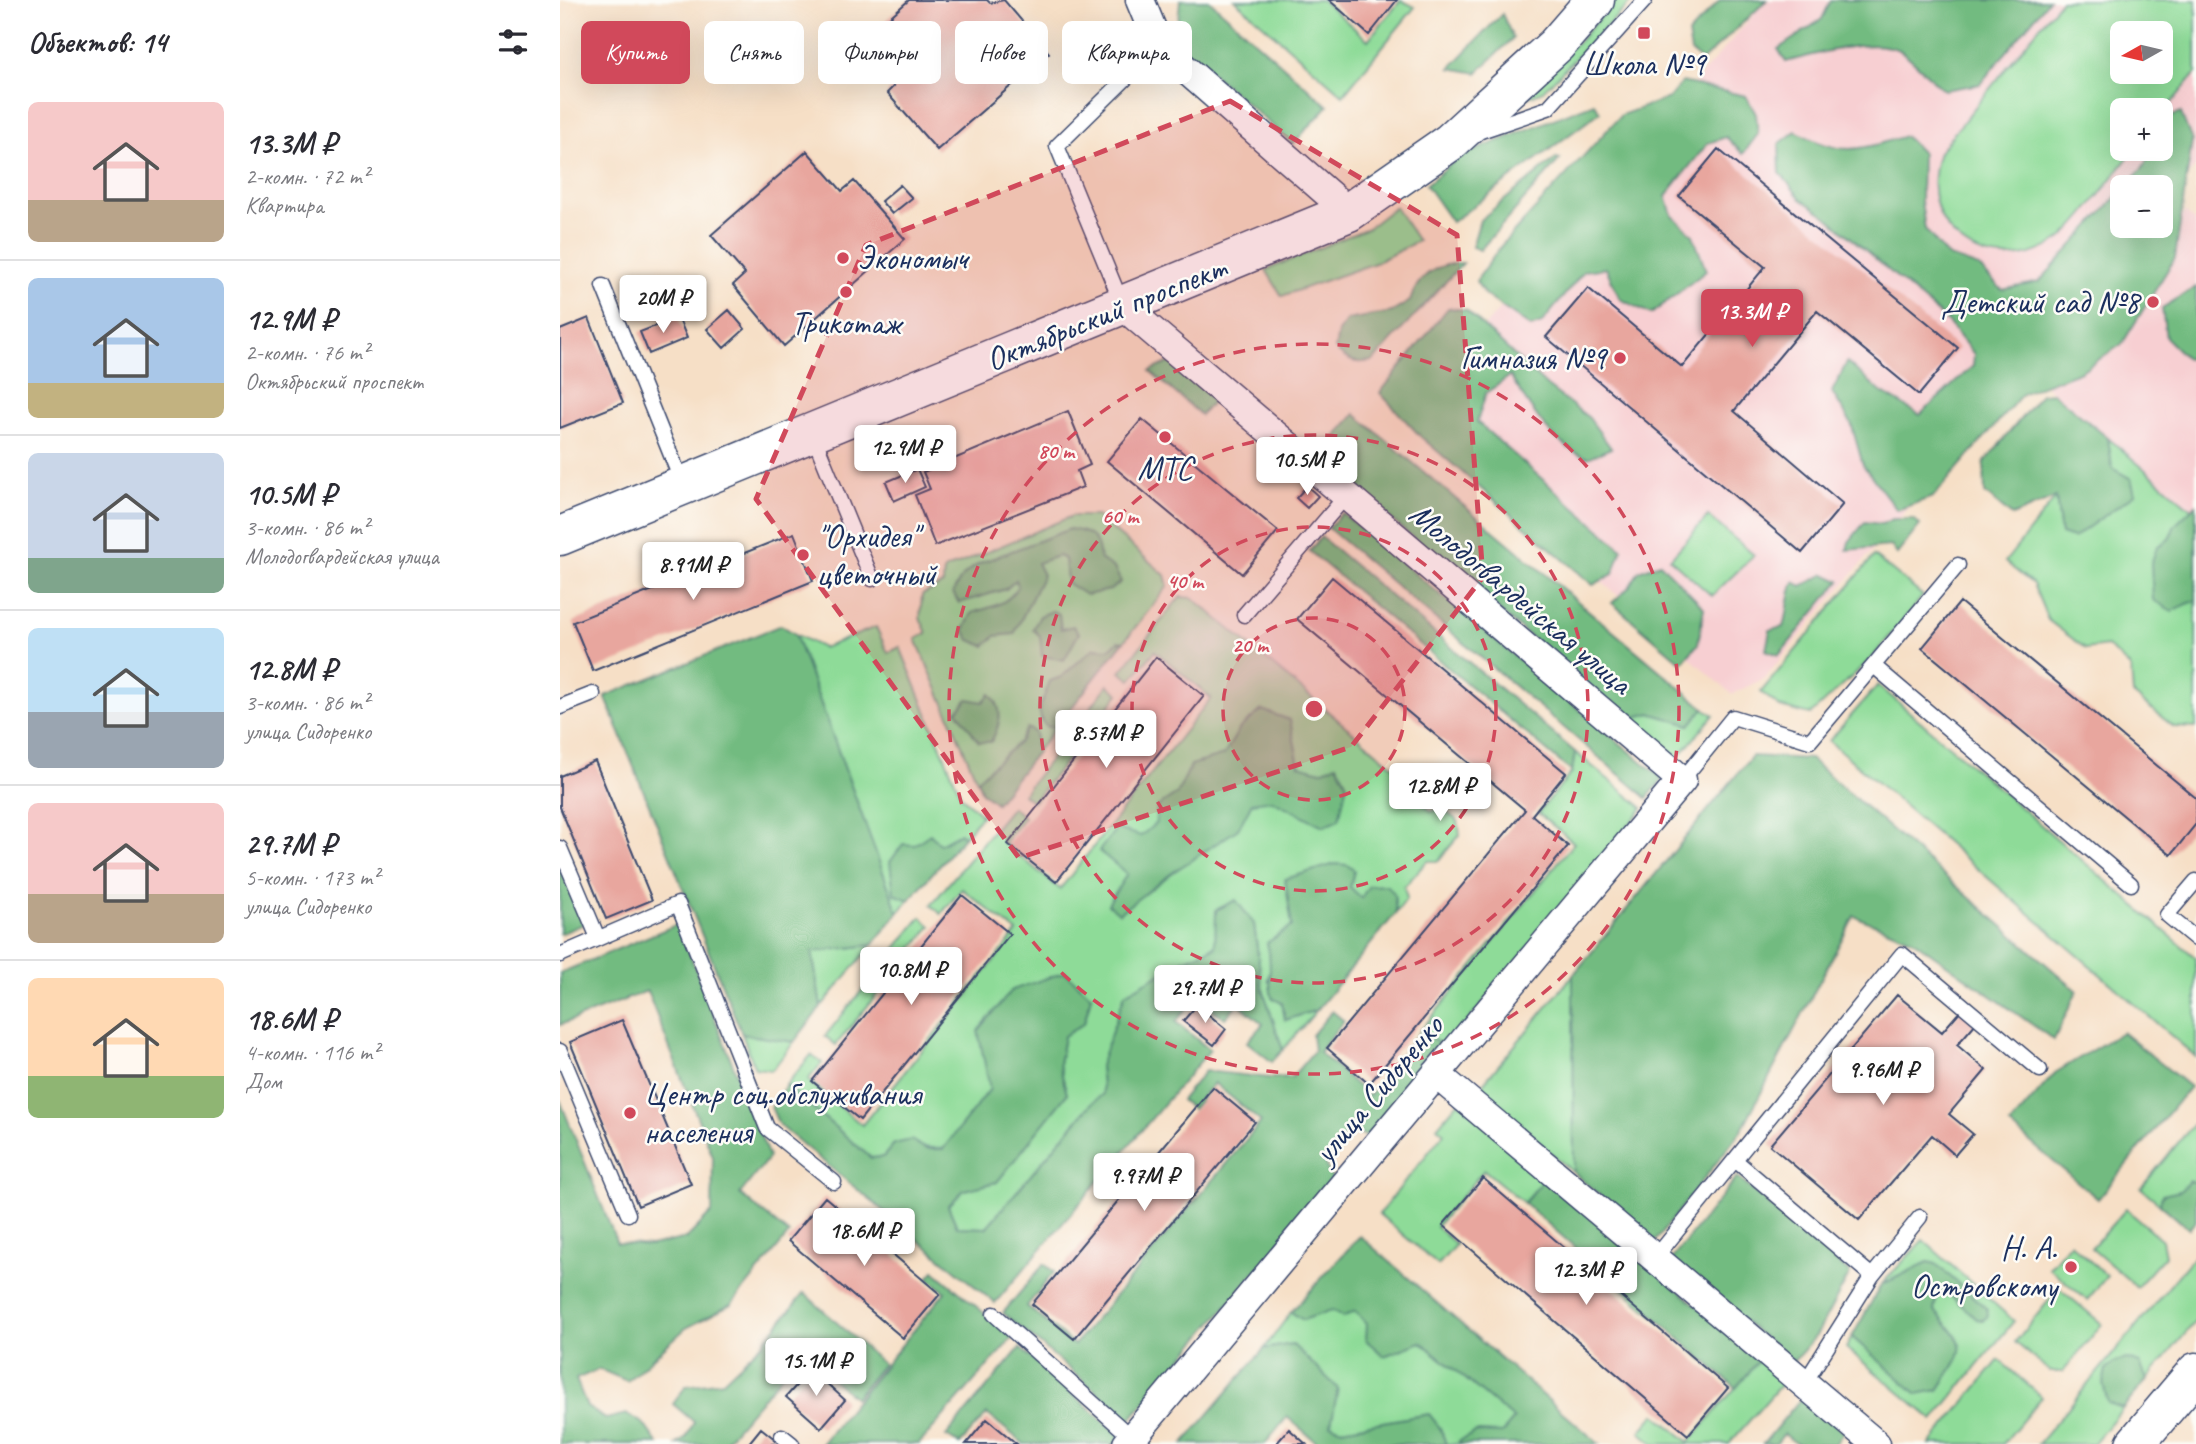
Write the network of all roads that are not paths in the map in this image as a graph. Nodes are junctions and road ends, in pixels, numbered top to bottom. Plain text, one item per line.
1 (1140, 0) edge
2 (1595, 0) edge
3 (1645, 0) edge
4 (1149, 21) edge
5 (1192, 75) edge
6 (1121, 84) edge
7 (1450, 142) junction
8 (1349, 212) junction
9 (603, 286) dead end
10 (1123, 306) junction
11 (812, 433) junction
12 (684, 486) junction
13 (1346, 496) junction
14 (560, 536) edge
15 (1958, 565) dead end
16 (872, 579) dead end
17 (1244, 615) dead end
18 (1874, 666) junction
19 (593, 694) dead end
20 (560, 707) edge
21 (1682, 780) junction
22 (560, 848) edge
23 (2196, 881) edge
24 (2131, 884) dead end
25 (598, 938) junction
26 (2196, 939) edge
27 (560, 955) edge
28 (560, 1051) edge
29 (2040, 1070) dead end
30 (1436, 1074) junction
31 (1735, 1160) junction
32 (834, 1182) dead end
33 (628, 1214) dead end
34 (1920, 1217) dead end
35 (1655, 1258) junction
36 (1872, 1276) junction
37 (994, 1314) dead end
38 (2196, 1372) edge
39 (1804, 1384) junction
40 (1130, 1441) edge
41 (1876, 1444) edge
42 (2135, 1444) edge

1 - 4 street
2 - 7 street, Октябрьский проспект
3 - 7 lane
5 - 8 street
6 - 10 lane
7 - 8 street, Октябрьский проспект
8 - 10 street, Октябрьский проспект
9 - 12 lane
10 - 11 street, Октябрьский проспект
10 - 13 street, Молодогвардейская улица
11 - 12 street, Октябрьский проспект
11 - 16 lane
12 - 14 street, Октябрьский проспект
13 - 17 lane
13 - 21 street, Молодогвардейская улица
15 - 18 lane
18 - 21 lane
18 - 24 lane
19 - 20 lane
21 - 30 street, улица Сидоренко
22 - 25 lane
23 - 26 lane
25 - 27 lane
25 - 32 lane
28 - 33 lane
29 - 31 lane
30 - 35 street
30 - 40 street, улица Сидоренко
31 - 35 lane
31 - 36 lane
34 - 36 lane
35 - 39 street
36 - 39 lane
37 - 40 lane
38 - 42 street
39 - 41 street

